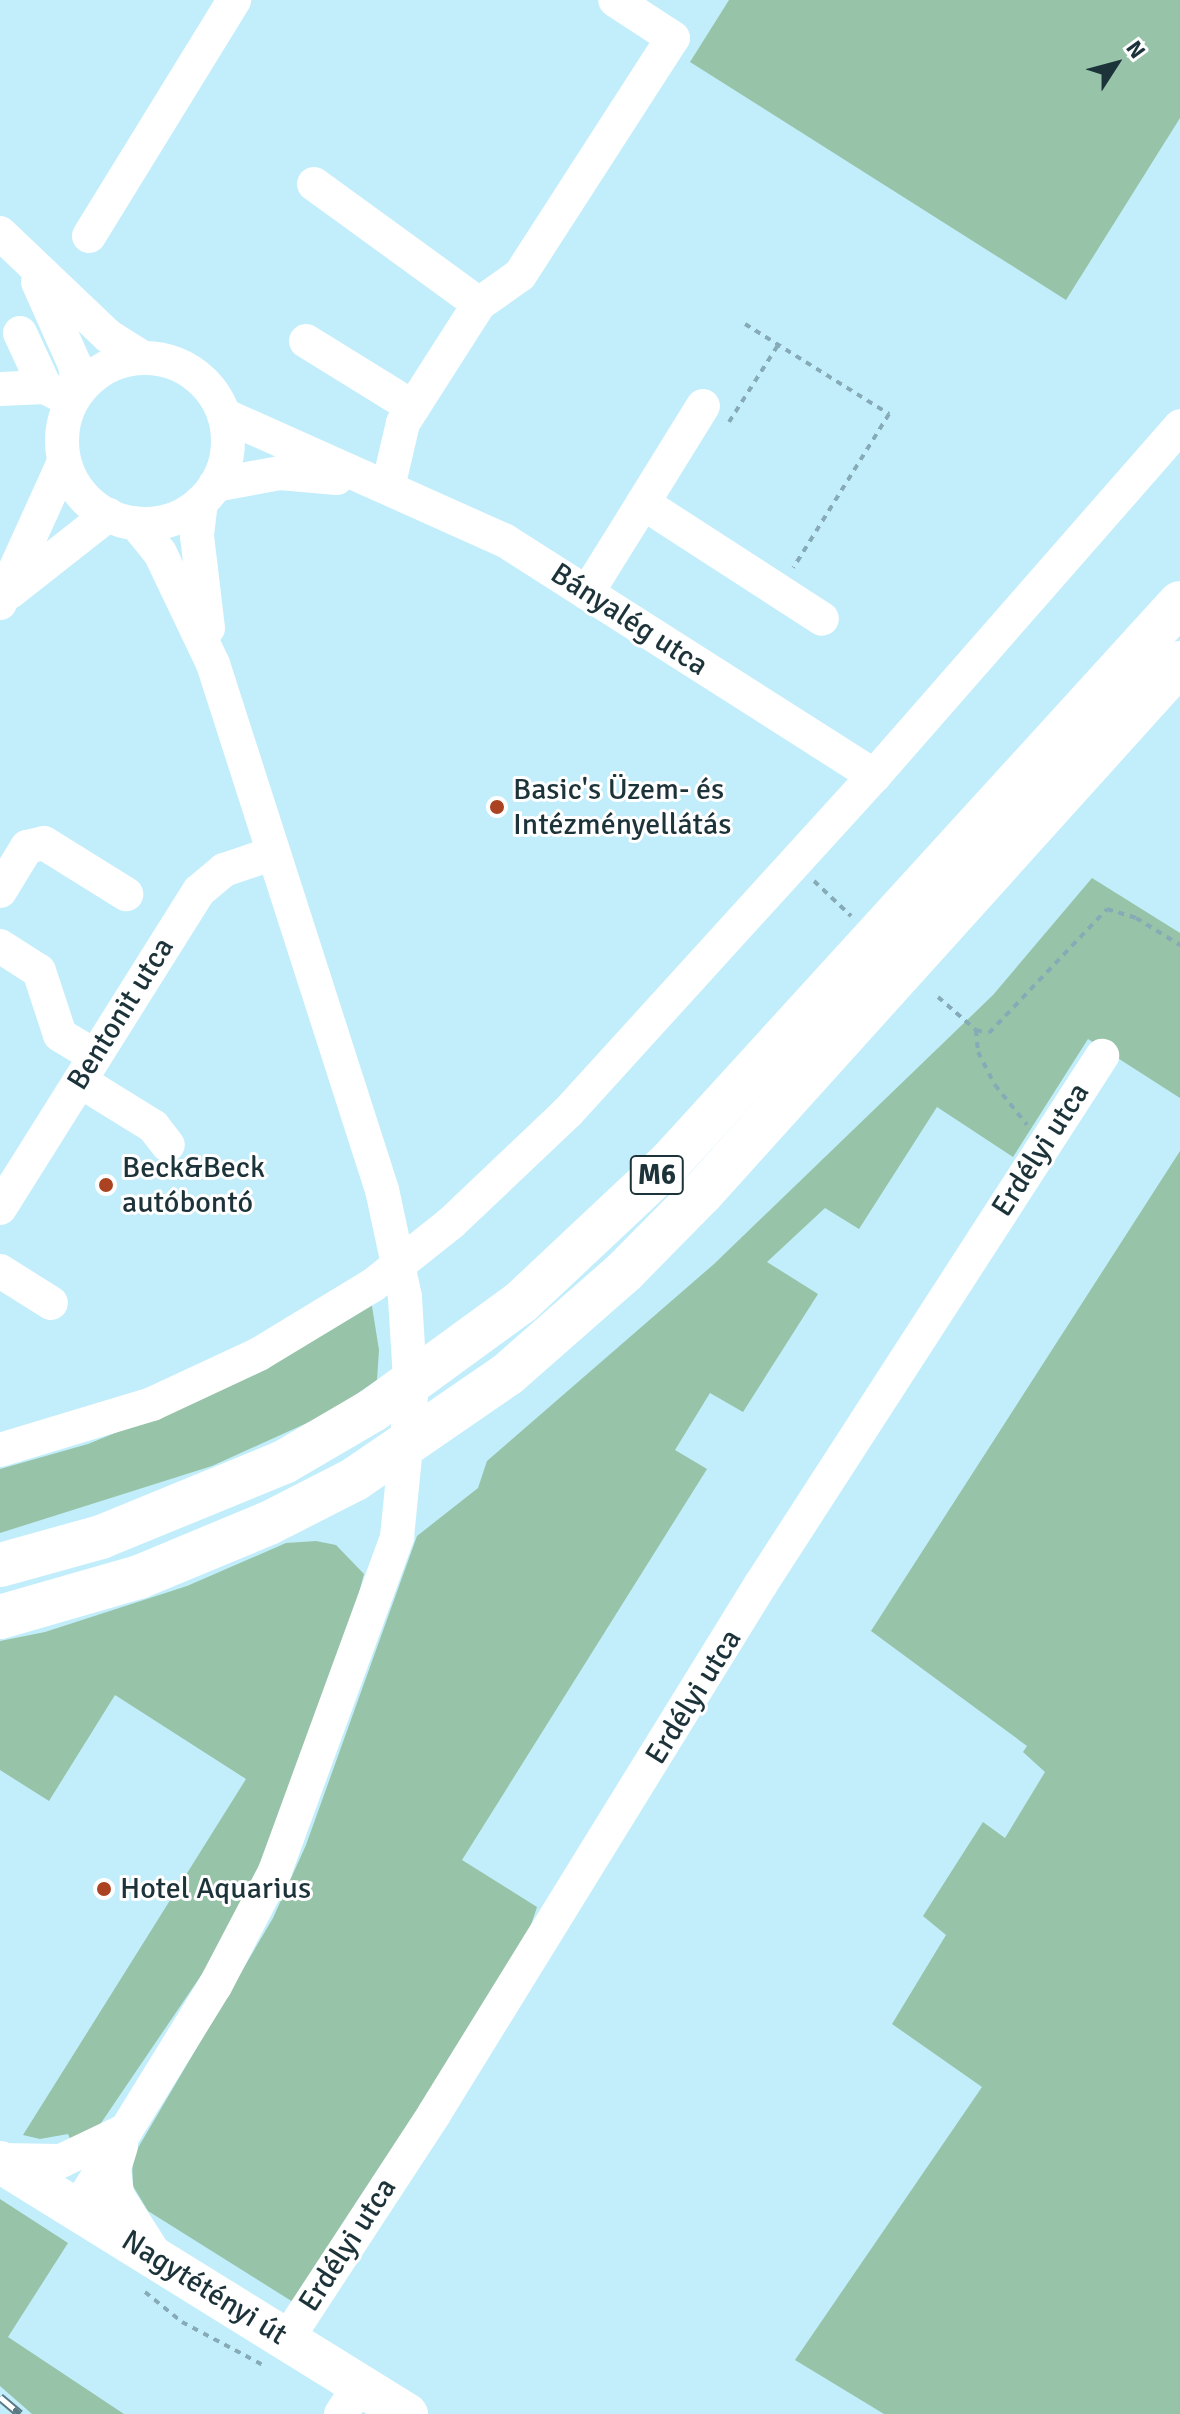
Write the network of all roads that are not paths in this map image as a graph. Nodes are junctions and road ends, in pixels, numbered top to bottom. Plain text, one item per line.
1 (234, 0) edge
2 (615, 0) edge
3 (314, 184) dead end
4 (89, 236) dead end
5 (10, 243) edge
6 (479, 304) junction
7 (20, 333) dead end
8 (306, 341) dead end
9 (141, 357) junction
10 (0, 389) edge
11 (65, 392) junction
12 (413, 407) junction
13 (224, 415) junction
14 (696, 418) road end
15 (1180, 426) edge
16 (64, 462) junction
17 (381, 484) junction
18 (208, 493) junction
19 (643, 503) junction
20 (122, 519) junction
21 (587, 593) junction
22 (1, 598) edge
23 (1180, 603) edge
24 (822, 619) dead end
25 (1180, 663) edge
26 (213, 664) junction
27 (874, 776) junction
28 (271, 854) junction
29 (0, 891) edge
30 (126, 894) dead end
31 (0, 946) edge
32 (1102, 1056) dead end
33 (88, 1068) junction
34 (168, 1145) dead end
35 (0, 1208) edge
36 (0, 1271) edge
37 (51, 1303) dead end
38 (0, 1450) edge
39 (0, 1565) edge
40 (0, 1617) edge
41 (126, 2130) junction
42 (0, 2161) edge
43 (77, 2210) junction
44 (159, 2260) junction
45 (287, 2339) junction
46 (350, 2399) edge
47 (407, 2414) edge

1 - 4 street
2 - 6 street
3 - 6 street
5 - 9 street
5 - 11 street
6 - 12 street
7 - 11 street
8 - 12 street
9 - 11 street
9 - 13 street
10 - 11 street
11 - 16 street
12 - 17 street
13 - 17 street, Bányalég utca
13 - 18 street
14 - 19 street
15 - 27 street
16 - 20 street
16 - 22 street
17 - 18 street, Bányalég utca
17 - 21 street, Bányalég utca
18 - 20 street, Bányalég utca
18 - 26 street
19 - 21 street
19 - 24 street
20 - 22 street
20 - 26 street
21 - 27 street, Bányalég utca
23 - 39 highway, M6
25 - 40 highway, M6
26 - 28 street
27 - 38 street
28 - 33 street, Bentonit utca
28 - 41 street
29 - 30 street
31 - 33 street
32 - 45 street, Erdélyi utca
33 - 34 street
33 - 35 street, Bentonit utca
36 - 37 street
41 - 42 street
41 - 43 street
41 - 44 street
42 - 43 main road, Nagytétényi út
43 - 44 main road, Nagytétényi út
44 - 45 main road, Nagytétényi út
45 - 46 main road, Nagytétényi út
46 - 47 main road, Nagytétényi út

